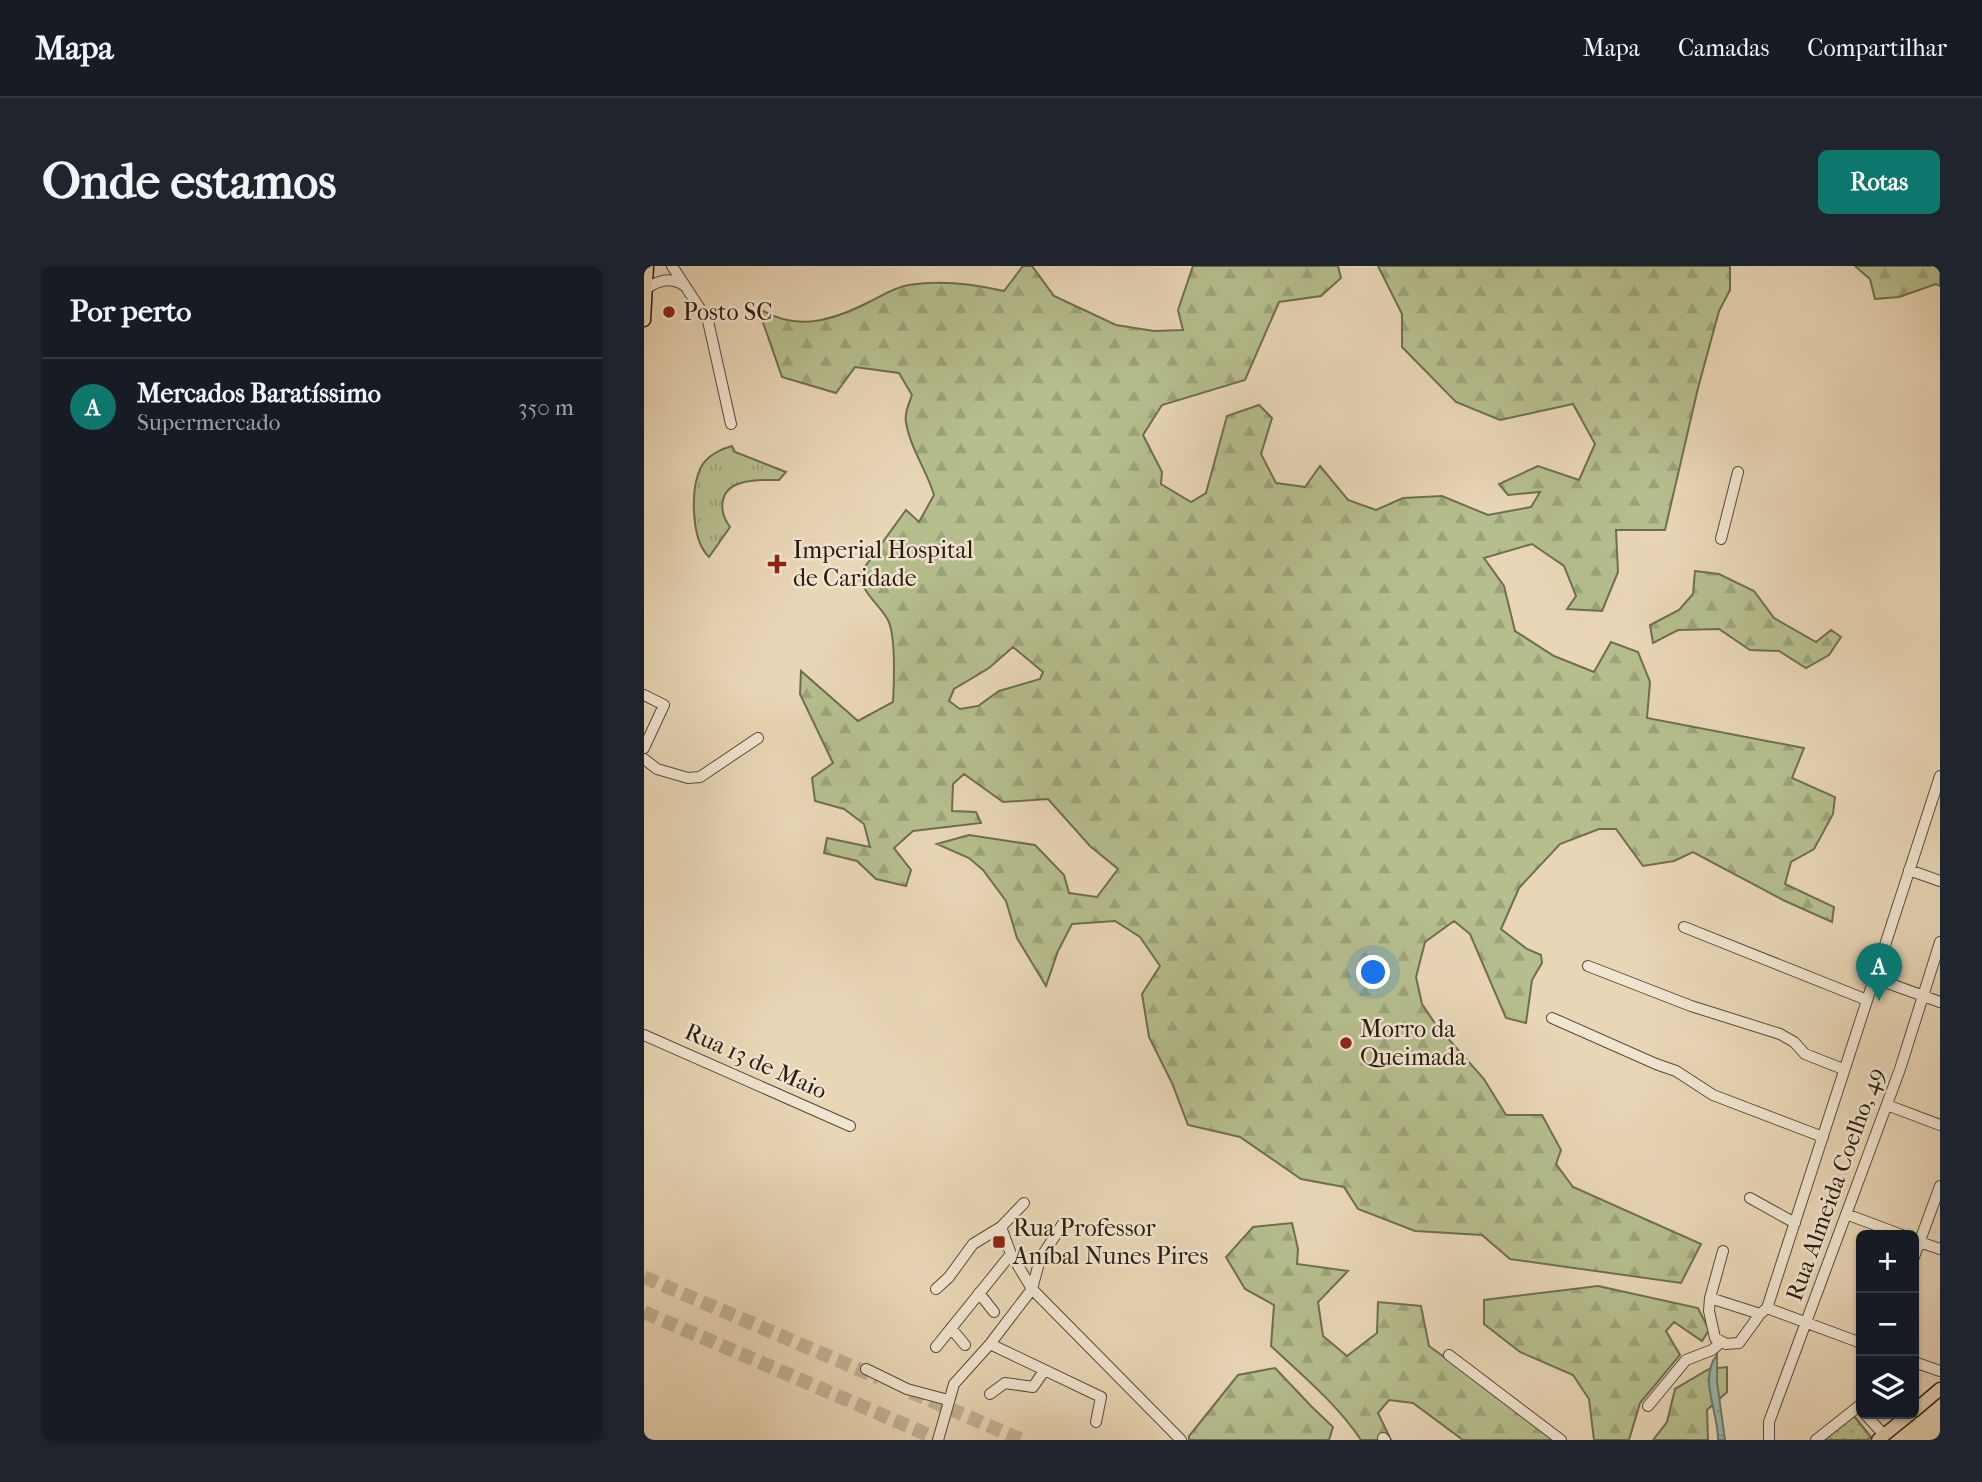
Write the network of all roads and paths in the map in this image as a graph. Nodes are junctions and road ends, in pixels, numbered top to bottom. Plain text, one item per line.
1 (670, 267) edge
2 (649, 268) edge
3 (686, 287) junction
4 (646, 289) junction
5 (644, 320) edge
6 (731, 424) dead end
7 (1738, 472) dead end
8 (1721, 539) dead end
9 (644, 695) edge
10 (758, 738) dead end
11 (644, 748) edge
12 (644, 760) edge
13 (1940, 776) edge
14 (1909, 870) junction
15 (1940, 881) edge
16 (1684, 927) dead end
17 (1940, 942) edge
18 (1588, 966) dead end
19 (1874, 978) junction
20 (1923, 996) junction
21 (1867, 1000) junction
22 (1940, 1002) edge
23 (1552, 1018) dead end
24 (644, 1035) edge
25 (1843, 1069) junction
26 (1887, 1105) junction
27 (1940, 1125) edge
28 (850, 1126) dead end
29 (1823, 1137) junction
30 (1940, 1186) edge
31 (1750, 1198) dead end
32 (1024, 1203) dead end
33 (1846, 1214) junction
34 (1064, 1222) dead end
35 (1795, 1223) junction
36 (1001, 1227) junction
37 (1889, 1230) edge
38 (1919, 1235) edge
39 (1919, 1241) edge
40 (1940, 1249) edge
41 (1723, 1251) dead end
42 (1011, 1254) junction
43 (936, 1289) dead end
44 (1032, 1290) junction
45 (979, 1293) junction
46 (1710, 1298) junction
47 (1763, 1311) junction
48 (994, 1312) dead end
49 (1806, 1322) junction
50 (951, 1328) junction
51 (1856, 1341) edge
52 (1720, 1343) junction
53 (990, 1344) junction
54 (965, 1345) dead end
55 (936, 1347) dead end
56 (1449, 1355) dead end
57 (1919, 1364) edge
58 (866, 1369) dead end
59 (1044, 1371) junction
60 (1940, 1371) edge
61 (1940, 1389) edge
62 (990, 1394) dead end
63 (948, 1400) junction
64 (1648, 1406) dead end
65 (1919, 1406) edge
66 (1856, 1411) edge
67 (1869, 1419) edge
68 (1904, 1419) edge
69 (1096, 1422) dead end
70 (1881, 1438) edge
71 (938, 1440) edge
72 (1181, 1440) edge
73 (1561, 1440) edge
74 (1769, 1440) edge
75 (1816, 1440) edge

1 - 3 street
2 - 4 main road
3 - 4 street
3 - 6 street
4 - 5 main road
7 - 8 street
9 - 11 street
10 - 12 street
13 - 14 street
14 - 15 street
14 - 19 street
16 - 21 street
17 - 20 street, Rua Almeida Coelho, 49
18 - 25 street
19 - 20 street
19 - 21 street
20 - 22 street
20 - 26 street, Rua Almeida Coelho, 49
21 - 25 street
23 - 29 street
24 - 28 street, Rua 13 de Maio
25 - 29 street
26 - 27 street
26 - 33 street, Rua Almeida Coelho, 49
29 - 35 street
30 - 38 street
31 - 35 street
32 - 36 street
33 - 37 street
33 - 49 street, Rua Almeida Coelho, 49
34 - 44 street
35 - 47 street
36 - 42 street
36 - 43 street
39 - 40 street
41 - 46 street
42 - 44 street
42 - 45 street
44 - 53 street
44 - 72 street
45 - 48 street
45 - 50 street
46 - 47 street
46 - 52 street
47 - 49 street
47 - 52 street
49 - 51 street
49 - 74 street, Rua Almeida Coelho, 49
50 - 54 street
50 - 55 street
52 - 64 street
53 - 59 street
53 - 63 street
56 - 73 street
57 - 60 street
58 - 63 street
59 - 62 street
59 - 69 street
61 - 65 main road
63 - 71 street
66 - 75 street
67 - 70 street
68 - 70 main road

